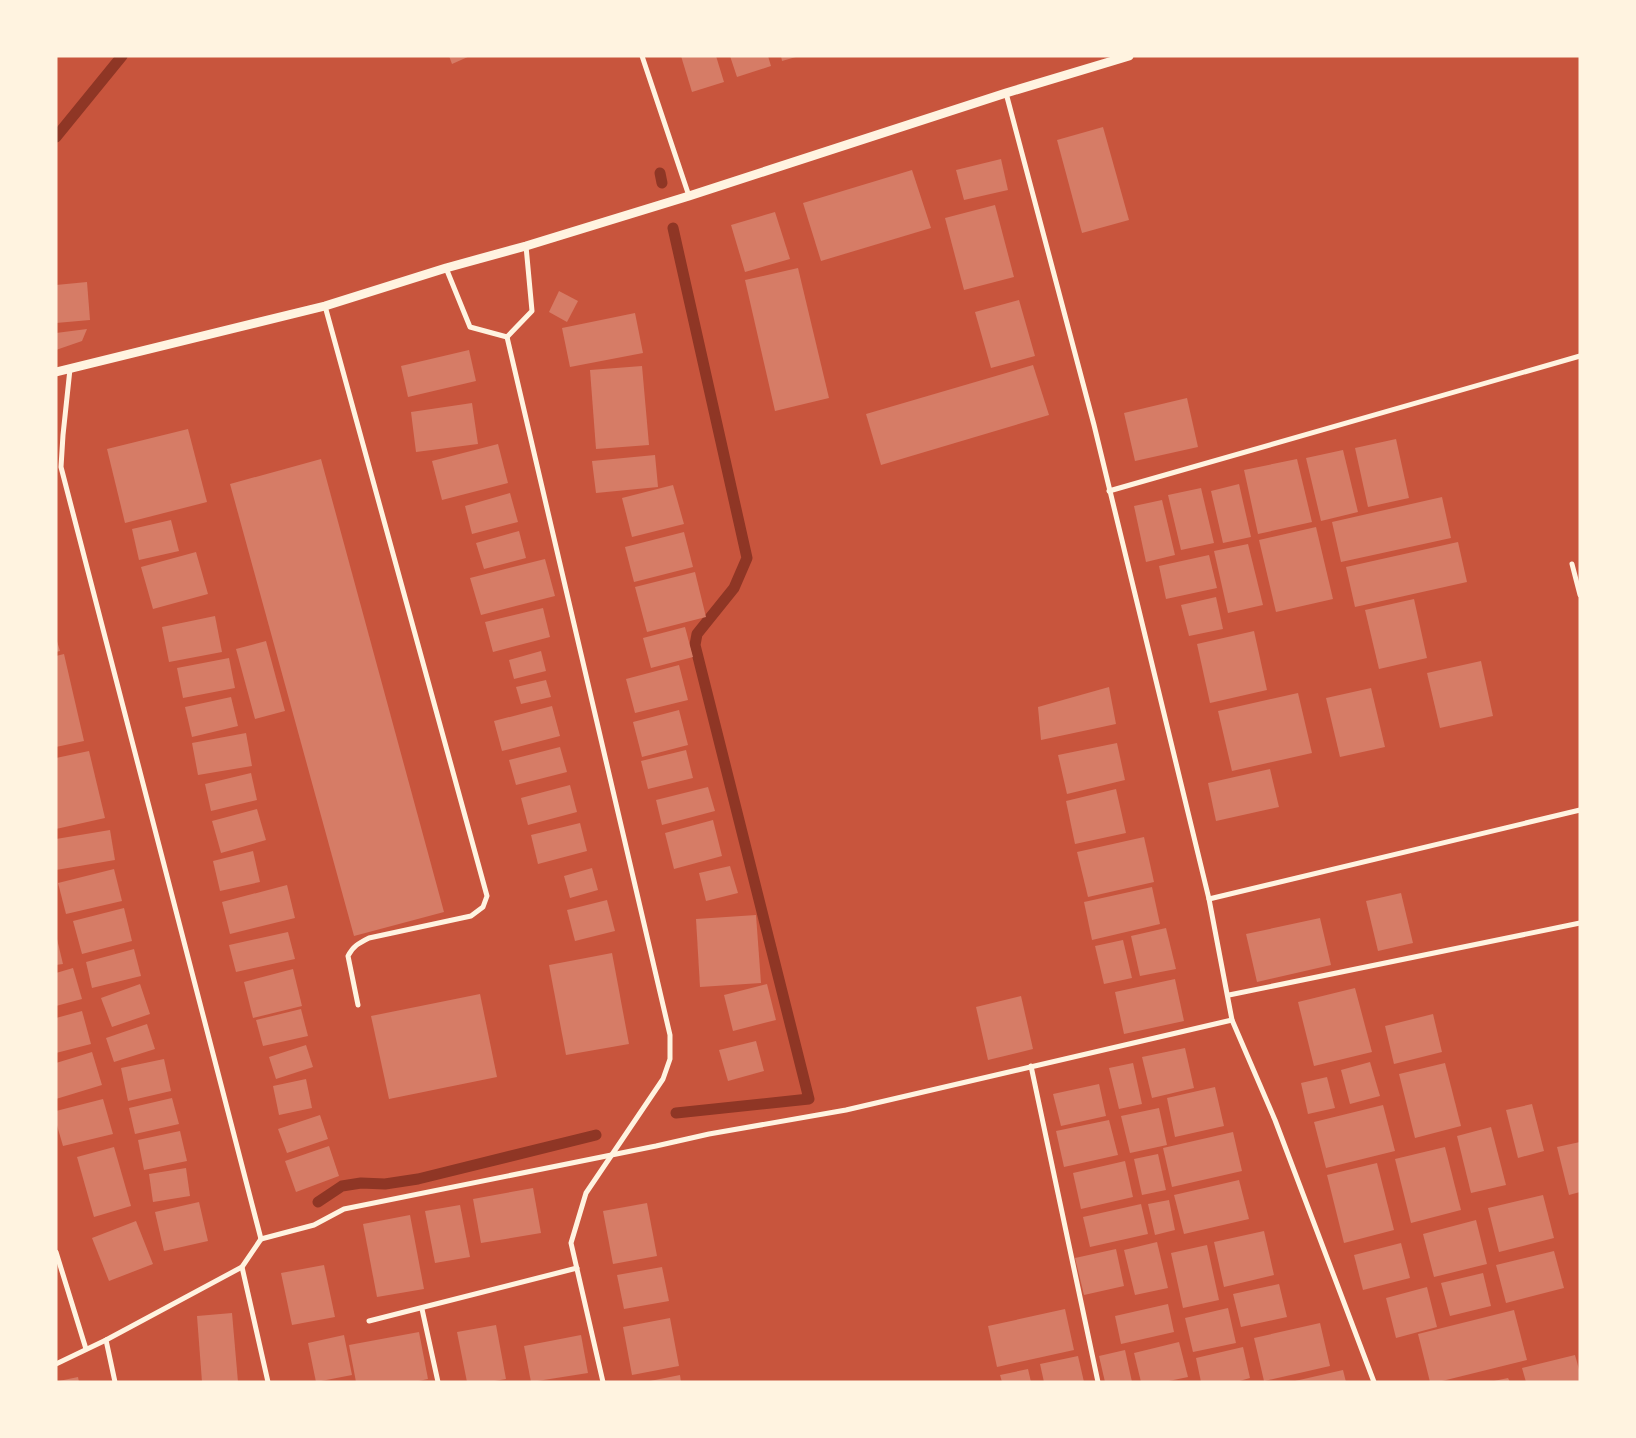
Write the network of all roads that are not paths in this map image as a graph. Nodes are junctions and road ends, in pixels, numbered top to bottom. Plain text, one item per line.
1 (642, 56) edge
2 (1129, 56) edge
3 (1006, 93) junction
4 (688, 196) junction
5 (526, 246) junction
6 (446, 268) junction
7 (325, 306) junction
8 (506, 338) junction
9 (1580, 356) edge
10 (70, 369) junction
11 (56, 372) edge
12 (63, 435) junction
13 (56, 436) edge
14 (1110, 490) junction
15 (1572, 564) dead end
16 (1580, 595) edge
17 (1580, 810) edge
18 (1209, 899) junction
19 (1580, 923) edge
20 (1229, 995) junction
21 (358, 1005) dead end
22 (1232, 1020) junction
23 (1031, 1066) junction
24 (612, 1155) junction
25 (261, 1239) junction
26 (56, 1252) edge
27 (242, 1267) junction
28 (577, 1268) junction
29 (422, 1309) junction
30 (369, 1322) dead end
31 (106, 1340) junction
32 (86, 1349) junction
33 (56, 1364) edge
34 (115, 1382) edge
35 (268, 1382) edge
36 (438, 1382) edge
37 (603, 1382) edge
38 (1098, 1382) edge
39 (1374, 1382) edge

1 - 4 street
2 - 3 street
3 - 4 street
3 - 14 street
4 - 5 street
5 - 6 street
5 - 8 street
6 - 7 street
6 - 8 street
7 - 10 street
7 - 21 street
8 - 24 street
9 - 14 street
10 - 11 street
10 - 12 street
12 - 13 street
12 - 25 street
14 - 18 street
15 - 16 street
17 - 18 street
18 - 20 street
19 - 20 street
20 - 22 street
22 - 23 street
22 - 39 street
23 - 24 street
23 - 38 street
24 - 25 street
24 - 28 street
25 - 27 street
26 - 32 street
27 - 31 street
27 - 35 street
28 - 29 street
28 - 37 street
29 - 30 street
29 - 36 street
31 - 32 street
31 - 34 street
32 - 33 street

